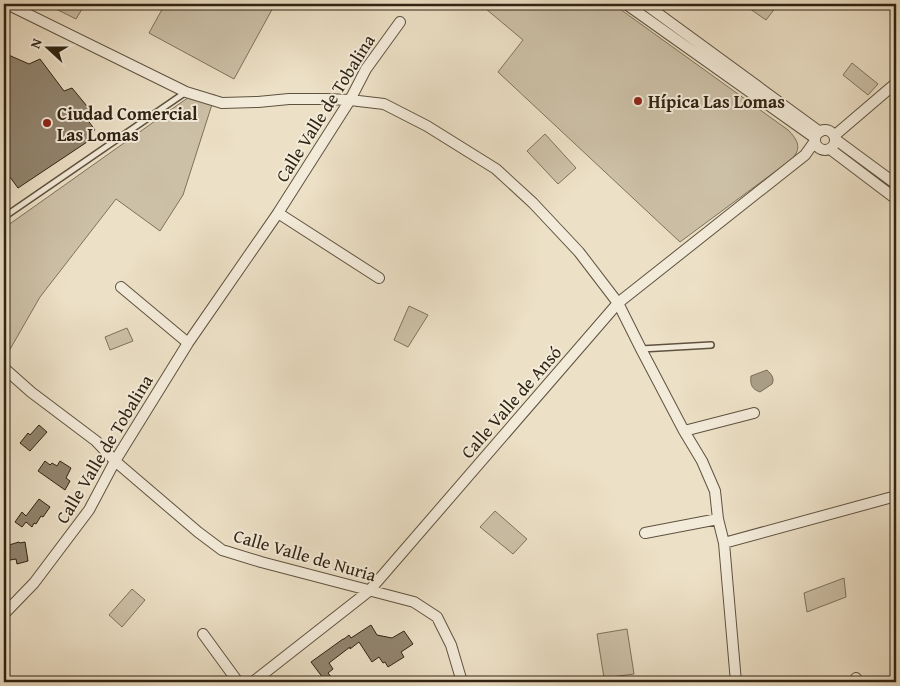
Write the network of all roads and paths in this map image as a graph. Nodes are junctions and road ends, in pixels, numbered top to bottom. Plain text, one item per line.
1 (7, 4) edge
2 (626, 4) edge
3 (645, 4) edge
4 (400, 22) dead end
5 (896, 83) edge
6 (186, 92) junction
7 (350, 100) junction
8 (827, 138) junction
9 (896, 184) edge
10 (896, 199) edge
11 (278, 213) junction
12 (4, 217) edge
13 (379, 278) dead end
14 (121, 288) dead end
15 (618, 303) junction
16 (188, 343) junction
17 (711, 345) dead end
18 (641, 349) junction
19 (4, 368) edge
20 (754, 413) dead end
21 (684, 430) junction
22 (115, 461) junction
23 (896, 496) edge
24 (718, 519) junction
25 (645, 533) dead end
26 (724, 544) junction
27 (369, 591) junction
28 (4, 614) edge
29 (203, 634) dead end
30 (238, 682) edge
31 (253, 682) edge
32 (462, 682) edge
33 (736, 682) edge

1 - 6 street
2 - 8 street
3 - 8 street
4 - 7 street, Calle Valle de Tobalina
5 - 8 street
6 - 7 street
6 - 12 lane
7 - 11 street, Calle Valle de Tobalina
7 - 15 street
8 - 9 street
8 - 10 street
8 - 15 street, Calle Valle de Ansó
11 - 13 street
11 - 16 street, Calle Valle de Tobalina
14 - 16 street
15 - 18 street
15 - 27 street, Calle Valle de Ansó
16 - 22 street, Calle Valle de Tobalina
17 - 18 lane
18 - 21 street
19 - 22 street, Calle Valle de Nuria
20 - 21 street
21 - 24 street
22 - 27 street, Calle Valle de Nuria
22 - 28 street, Calle Valle de Tobalina
23 - 26 street
24 - 25 street
24 - 26 street
26 - 33 street
27 - 31 street, Calle Valle de Ansó
27 - 32 street, Calle Valle de Nuria
29 - 30 street

